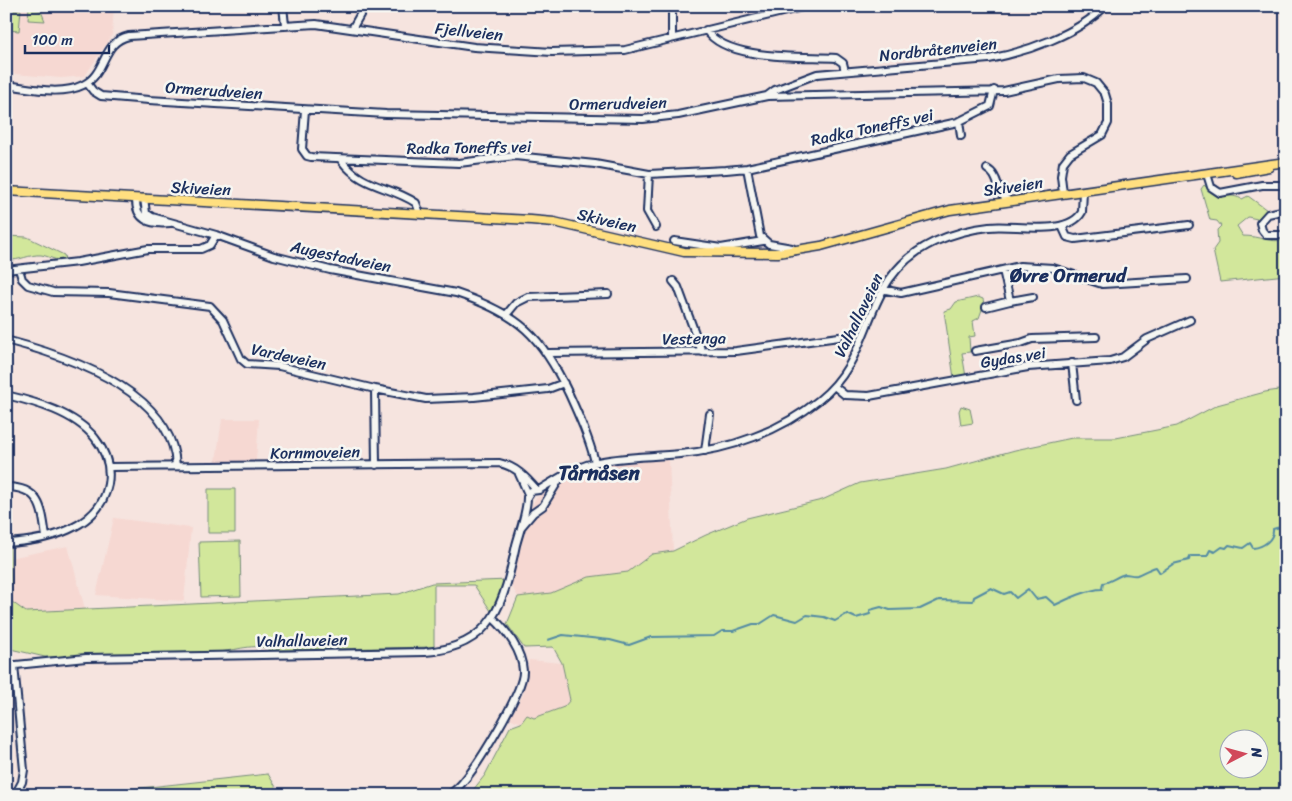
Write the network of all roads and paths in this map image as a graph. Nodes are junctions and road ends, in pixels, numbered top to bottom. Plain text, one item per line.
1 (283, 6) edge
2 (365, 6) edge
3 (672, 6) edge
4 (807, 6) edge
5 (1105, 6) edge
6 (285, 25) junction
7 (352, 29) junction
8 (706, 30) junction
9 (672, 38) junction
10 (845, 71) junction
11 (87, 83) junction
12 (6, 85) edge
13 (994, 90) junction
14 (767, 96) junction
15 (305, 110) junction
16 (959, 121) junction
17 (961, 136) dead end
18 (341, 160) junction
19 (1284, 162) edge
20 (747, 168) junction
21 (987, 169) dead end
22 (649, 174) junction
23 (1207, 174) junction
24 (1286, 185) edge
25 (6, 191) edge
26 (1083, 191) junction
27 (1062, 193) junction
28 (140, 198) junction
29 (1008, 200) junction
30 (1286, 210) edge
31 (420, 213) junction
32 (1189, 225) dead end
33 (1062, 226) junction
34 (656, 227) dead end
35 (216, 235) junction
36 (1286, 235) edge
37 (674, 241) dead end
38 (764, 241) junction
39 (795, 251) junction
40 (19, 269) junction
41 (6, 270) edge
42 (1003, 270) junction
43 (1187, 279) dead end
44 (673, 281) dead end
45 (882, 289) junction
46 (608, 294) dead end
47 (1033, 297) dead end
48 (1010, 301) junction
49 (986, 307) dead end
50 (506, 315) junction
51 (1190, 320) dead end
52 (1096, 336) dead end
53 (839, 337) dead end
54 (6, 340) edge
55 (975, 351) dead end
56 (702, 352) junction
57 (548, 353) junction
58 (1072, 363) junction
59 (564, 384) junction
60 (834, 386) junction
61 (375, 389) junction
62 (6, 395) edge
63 (1076, 400) dead end
64 (710, 414) dead end
65 (705, 451) junction
66 (595, 462) junction
67 (376, 465) junction
68 (176, 466) junction
69 (109, 467) junction
70 (519, 472) junction
71 (559, 479) junction
72 (6, 487) edge
73 (537, 490) junction
74 (528, 498) junction
75 (546, 498) junction
76 (538, 508) junction
77 (521, 528) junction
78 (46, 537) junction
79 (6, 543) edge
80 (493, 618) junction
81 (14, 665) junction
82 (6, 666) edge
83 (15, 795) edge
84 (449, 795) edge

1 - 6 street
2 - 7 street
3 - 9 street
4 - 8 street, Fjellveien
5 - 10 street, Nordbråtenveien
6 - 7 street, Fjellveien
6 - 11 street, Fjellveien
7 - 9 street, Fjellveien
8 - 9 street, Fjellveien
8 - 10 street
10 - 14 street, Nordbråtenveien
11 - 12 street
11 - 15 street, Ormerudveien
13 - 14 street, Ormerudveien
13 - 16 street, Radka Toneffs vei
13 - 27 street, Ormerudveien
14 - 15 street, Ormerudveien
15 - 18 street, Radka Toneffs vei
16 - 17 street
16 - 20 street, Radka Toneffs vei
18 - 22 street, Radka Toneffs vei
18 - 31 street
19 - 23 main road, Skiveien
20 - 22 street, Radka Toneffs vei
20 - 38 street
21 - 29 street
22 - 34 street
23 - 24 street
23 - 26 main road, Skiveien
25 - 28 main road, Skiveien
26 - 27 main road, Skiveien
26 - 33 street
27 - 29 main road, Skiveien
28 - 31 main road, Skiveien
28 - 35 street, Augestadveien
29 - 39 main road, Skiveien
30 - 36 street
31 - 39 main road, Skiveien
32 - 33 street
33 - 45 street, Valhallaveien
35 - 40 street
35 - 50 street, Augestadveien
37 - 38 street
38 - 39 street
40 - 41 street
40 - 61 street, Vardeveien
42 - 43 street
42 - 45 street
42 - 48 street
44 - 56 street
45 - 60 street, Valhallaveien
46 - 50 street
47 - 48 street
48 - 49 street
50 - 57 street, Augestadveien
51 - 58 street, Gydas vei
52 - 55 street, Gydas vei
53 - 56 street, Vestenga
54 - 68 street
56 - 57 street, Vestenga
57 - 59 street, Augestadveien
58 - 60 street, Gydas vei
58 - 63 street
59 - 61 street, Vardeveien
59 - 66 street, Augestadveien
60 - 65 street, Valhallaveien
61 - 67 street
62 - 69 street
64 - 65 street
65 - 66 street, Valhallaveien
66 - 71 street, Valhallaveien
67 - 68 street, Kornmoveien
67 - 70 street, Kornmoveien
68 - 69 street, Kornmoveien
69 - 78 street
70 - 73 street, Kornmoveien
70 - 74 street
71 - 73 street, Valhallaveien
71 - 75 street
72 - 78 street
73 - 74 street
73 - 75 street
74 - 76 street
74 - 77 street, Valhallaveien
75 - 76 street
76 - 77 street, Valhallaveien
77 - 80 street, Valhallaveien
78 - 79 street
80 - 81 street, Valhallaveien
80 - 84 street
81 - 82 street, Valhallaveien
81 - 83 street

